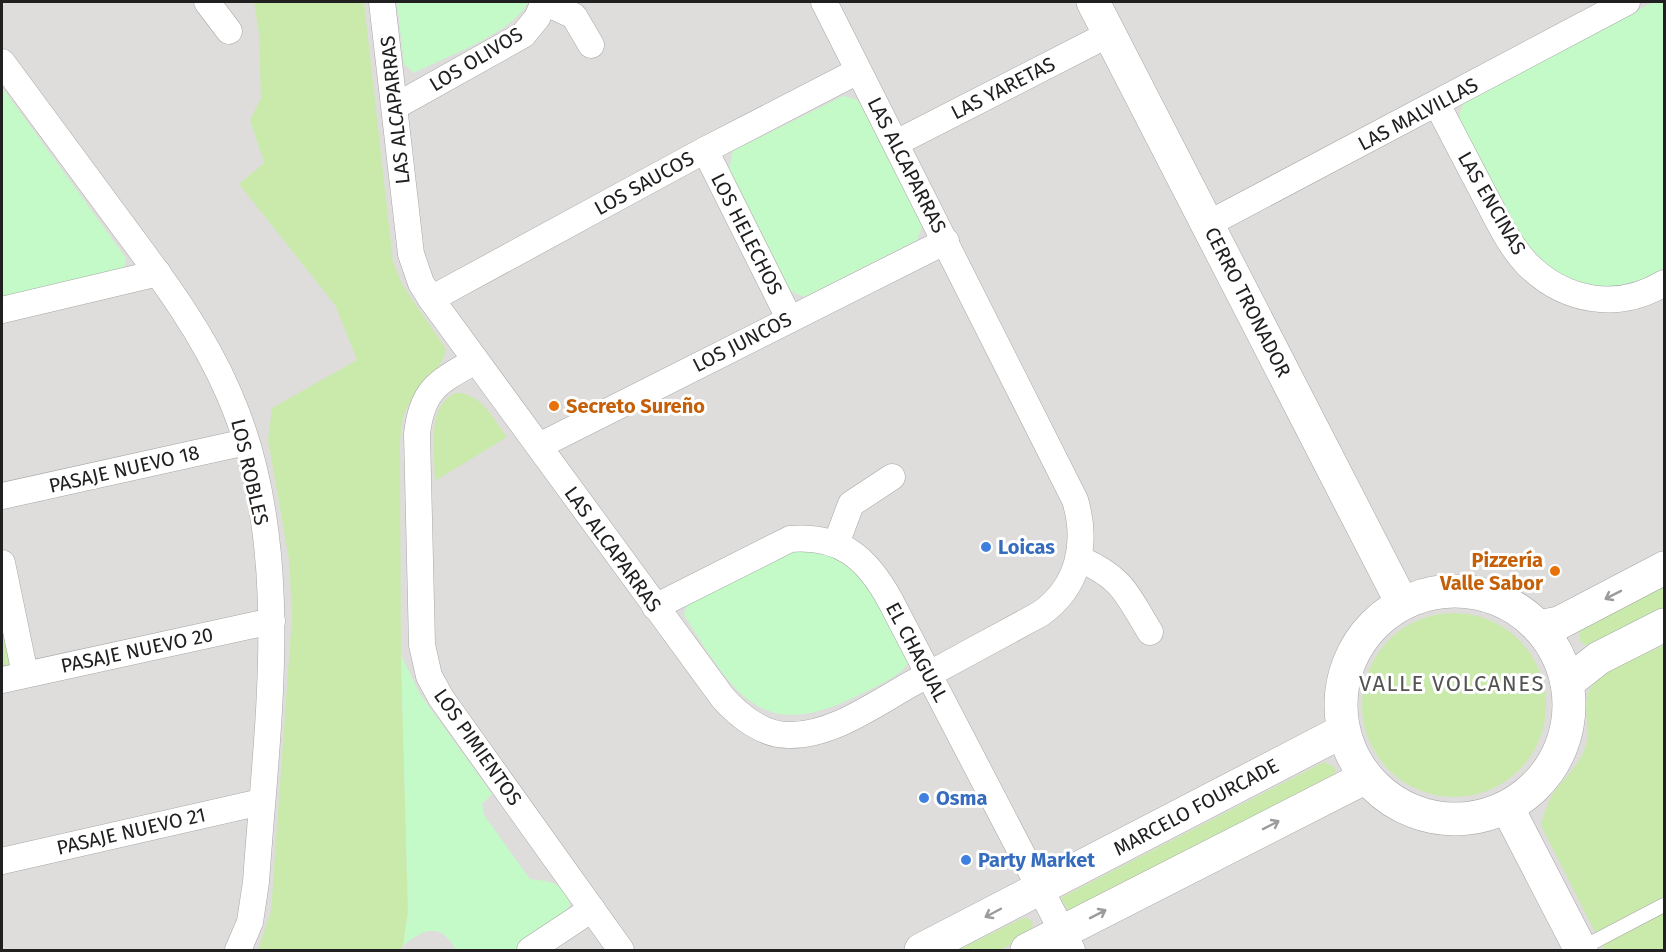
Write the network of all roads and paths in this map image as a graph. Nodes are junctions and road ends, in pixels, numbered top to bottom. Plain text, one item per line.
1 (207, 2) edge
2 (382, 2) edge
3 (544, 2) edge
4 (824, 2) edge
5 (1093, 2) edge
6 (1627, 2) edge
7 (229, 31) dead end
8 (1110, 34) junction
9 (591, 45) dead end
10 (2, 62) edge
11 (858, 71) junction
12 (1437, 104) junction
13 (396, 106) junction
14 (896, 143) junction
15 (705, 150) junction
16 (1208, 224) junction
17 (946, 241) junction
18 (158, 273) junction
19 (1665, 283) edge
20 (431, 299) junction
21 (2, 309) edge
22 (789, 318) junction
23 (475, 361) junction
24 (246, 442) junction
25 (539, 446) junction
26 (892, 477) dead end
27 (2, 496) edge
28 (836, 544) junction
29 (1080, 559) junction
30 (2, 563) edge
31 (1665, 568) edge
32 (1402, 603) junction
33 (655, 606) junction
34 (272, 621) junction
35 (1665, 625) edge
36 (1539, 627) junction
37 (1150, 632) dead end
38 (930, 674) junction
39 (13, 677) edge
40 (1567, 683) junction
41 (1343, 731) junction
42 (1366, 777) junction
43 (261, 802) junction
44 (1507, 807) junction
45 (2, 861) edge
46 (1039, 889) junction
47 (1665, 905) edge
48 (592, 909) junction
49 (1067, 941) edge
50 (1580, 950) edge
51 (238, 951) edge
52 (530, 951) edge
53 (621, 951) edge
54 (921, 951) edge
55 (1027, 951) edge

1 - 7 street
2 - 13 street, LAS ALCAPARRAS
3 - 9 street
3 - 13 street, LOS OLIVOS
4 - 11 street, LAS ALCAPARRAS
5 - 8 street, CERRO TRONADOR
6 - 12 street, LAS MALVILLAS
8 - 14 street, LAS YARETAS
8 - 16 street, CERRO TRONADOR
10 - 18 street, LOS ROBLES
11 - 14 street, LAS ALCAPARRAS
11 - 15 street, LOS SAUCOS
12 - 16 street, LAS MALVILLAS
12 - 19 street, LAS ENCINAS
13 - 20 street, LAS ALCAPARRAS
14 - 17 street, LAS ALCAPARRAS
15 - 20 street, LOS SAUCOS
15 - 22 street, LOS HELECHOS
16 - 32 street, CERRO TRONADOR
17 - 22 street, LOS JUNCOS
17 - 29 street, LAS ALCAPARRAS
18 - 21 street
18 - 24 street, LOS ROBLES
20 - 23 street, LAS ALCAPARRAS
22 - 25 street, LOS JUNCOS
23 - 25 street, LAS ALCAPARRAS
23 - 48 street, LOS PIMIENTOS
24 - 27 street, PASAJE NUEVO 18
24 - 34 street, LOS ROBLES
25 - 33 street, LAS ALCAPARRAS
26 - 28 street
28 - 33 street, EL CHAGUAL
28 - 38 street, EL CHAGUAL
29 - 37 street
29 - 38 street, LAS ALCAPARRAS
30 - 39 street
31 -> 36 street
32 - 36 street
32 - 41 street
33 - 38 street, LAS ALCAPARRAS
34 - 39 street, PASAJE NUEVO 20
34 - 43 street, LOS ROBLES
35 - 40 street
36 - 40 street
38 - 46 street, EL CHAGUAL
40 - 44 street
41 - 42 street
41 - 46 street, MARCELO FOURCADE
42 - 44 street
49 -> 42 street
43 - 45 street, PASAJE NUEVO 21
43 - 51 street, LOS ROBLES
44 - 50 street
46 - 49 street, EL CHAGUAL
46 -> 54 street, MARCELO FOURCADE
47 - 50 lane
48 - 52 street
48 - 53 street, LOS PIMIENTOS
49 - 55 street

